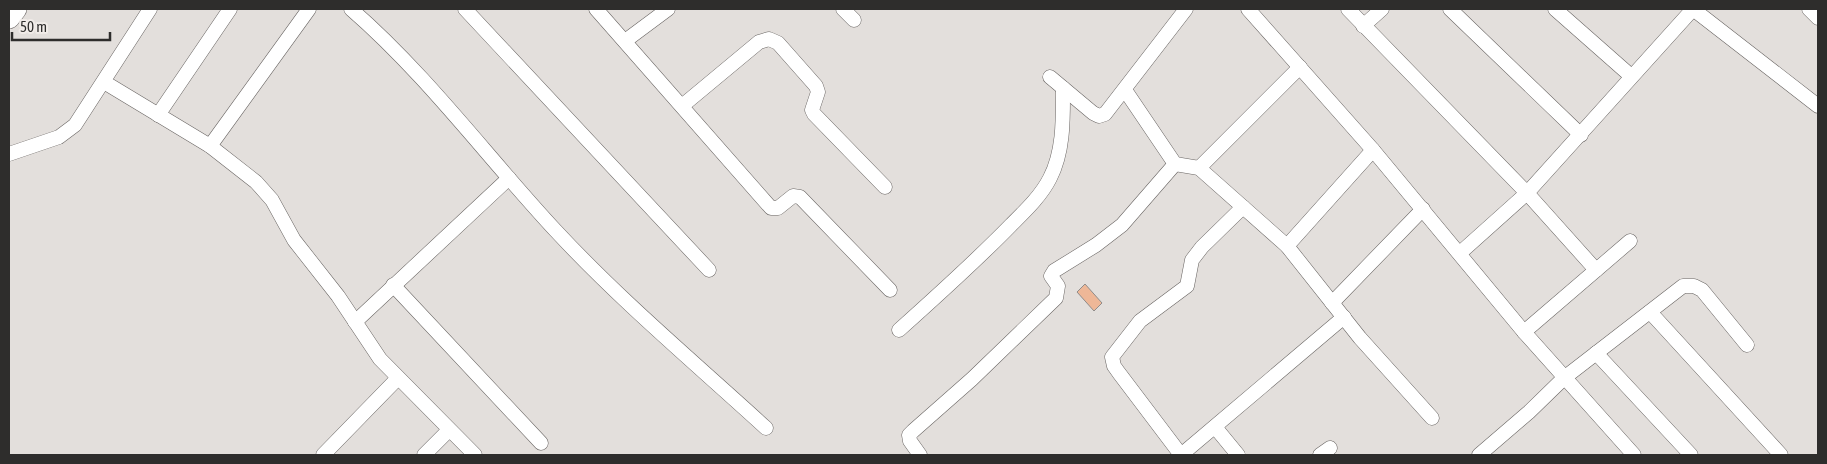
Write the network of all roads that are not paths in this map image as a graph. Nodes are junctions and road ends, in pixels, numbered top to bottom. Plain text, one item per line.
1 (16, 9) edge
2 (150, 9) edge
3 (230, 9) edge
4 (309, 9) edge
5 (351, 9) edge
6 (466, 9) edge
7 (596, 9) edge
8 (668, 9) edge
9 (843, 9) edge
10 (1186, 9) edge
11 (1248, 9) edge
12 (1348, 9) edge
13 (1382, 9) edge
14 (1450, 9) edge
15 (1555, 9) edge
16 (1693, 9) edge
17 (1809, 9) edge
18 (1677, 14) edge
19 (9, 18) edge
20 (1818, 18) edge
21 (854, 20) dead end
22 (1363, 26) junction
23 (625, 41) junction
24 (1300, 67) junction
25 (1632, 76) junction
26 (1050, 77) dead end
27 (104, 82) junction
28 (1063, 88) junction
29 (1125, 90) junction
30 (682, 106) junction
31 (1818, 106) edge
32 (158, 115) junction
33 (1581, 135) junction
34 (210, 146) junction
35 (1373, 150) junction
36 (9, 154) edge
37 (1175, 164) junction
38 (1199, 168) junction
39 (509, 178) junction
40 (885, 188) dead end
41 (1527, 192) junction
42 (1242, 207) junction
43 (1423, 209) junction
44 (1630, 241) dead end
45 (1287, 246) junction
46 (1460, 253) junction
47 (709, 270) dead end
48 (1596, 270) junction
49 (393, 285) junction
50 (890, 290) dead end
51 (1332, 303) junction
52 (1650, 312) junction
53 (1344, 317) junction
54 (355, 322) junction
55 (899, 330) dead end
56 (1524, 332) junction
57 (1747, 345) dead end
58 (1596, 353) junction
59 (1564, 378) junction
60 (397, 379) junction
61 (1432, 418) dead end
62 (1216, 427) junction
63 (766, 428) dead end
64 (450, 430) junction
65 (541, 443) dead end
66 (323, 455) edge
67 (424, 455) edge
68 (475, 455) edge
69 (920, 455) edge
70 (1181, 455) edge
71 (1238, 455) edge
72 (1480, 455) edge
73 (1634, 455) edge
74 (1691, 455) edge
75 (1781, 455) edge

1 - 19 main road
2 - 27 street
3 - 32 street
4 - 34 street
5 - 39 street
6 - 47 street
7 - 23 street
8 - 23 street
9 - 21 street
10 - 29 street
11 - 24 street
12 - 22 street
13 - 22 street
14 - 33 street
15 - 25 street
16 - 18 street
16 - 31 street
17 - 20 street
18 - 25 street
22 - 41 street
23 - 30 street
24 - 35 street
24 - 38 street
25 - 33 street
26 - 28 street
27 - 32 street
27 - 36 street
28 - 29 street
28 - 55 street
29 - 37 street
30 - 40 street
30 - 50 street
32 - 34 street
33 - 41 street
34 - 54 street
35 - 43 street
35 - 45 street
37 - 38 street
37 - 69 street
38 - 42 street
39 - 49 street
39 - 63 street
41 - 46 street
41 - 48 street
42 - 45 street
42 - 70 street
43 - 46 street
43 - 51 street
44 - 48 street
45 - 51 street
46 - 56 street
48 - 56 street
49 - 54 street
49 - 65 street
51 - 53 street
52 - 57 street
52 - 58 street
52 - 75 street
53 - 61 street
53 - 62 street
54 - 60 street
56 - 59 street
58 - 59 street
58 - 74 street
59 - 72 street
59 - 73 street
60 - 64 street
60 - 66 street
62 - 70 street
62 - 71 street
64 - 67 street
64 - 68 street

